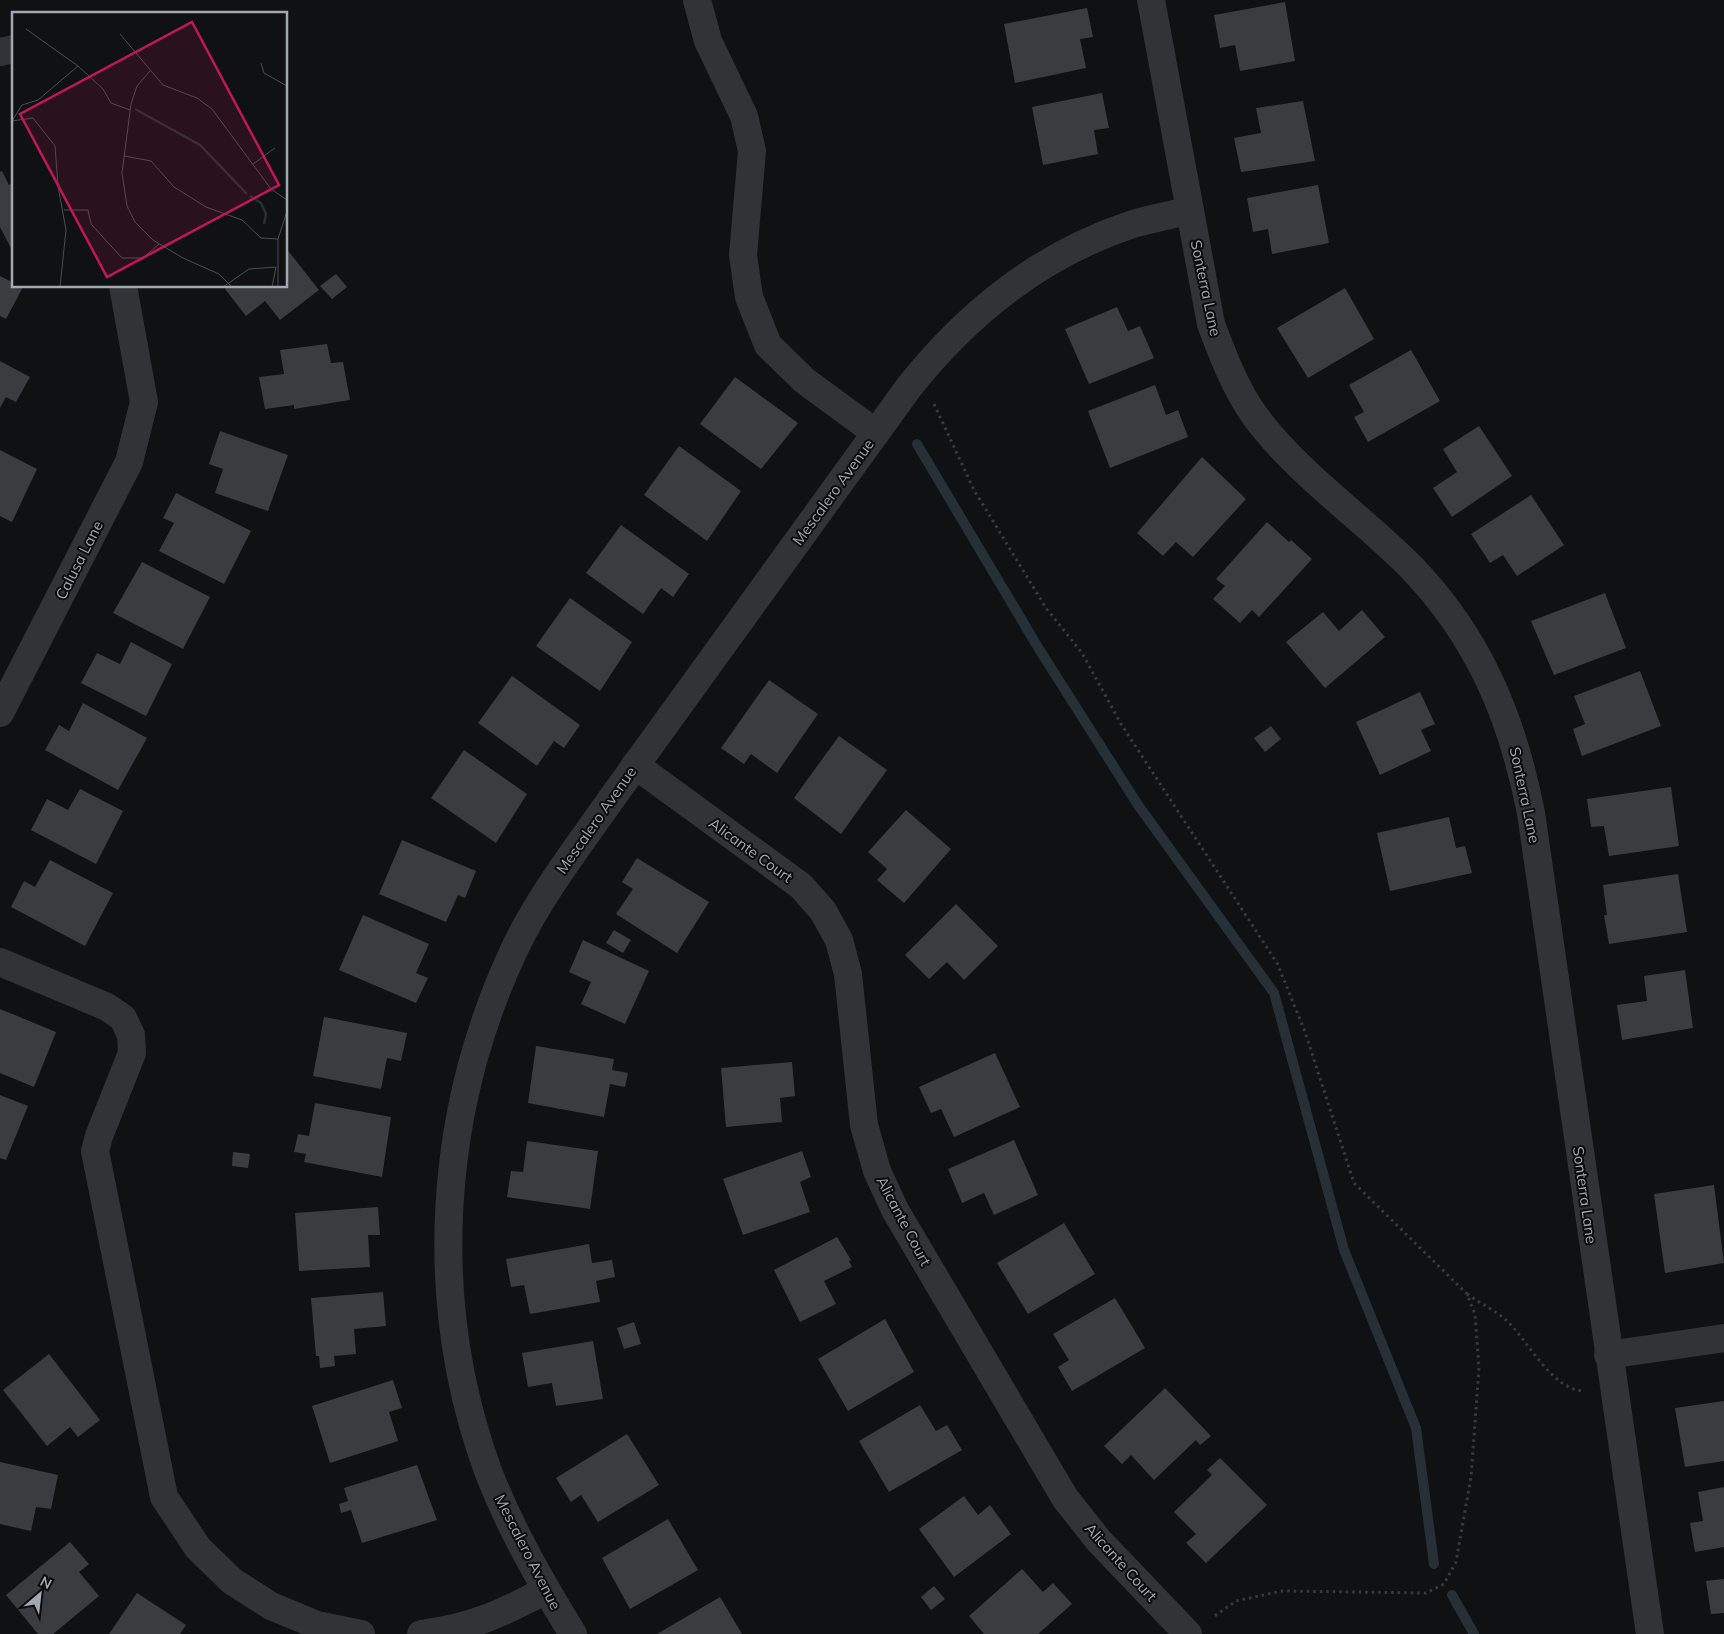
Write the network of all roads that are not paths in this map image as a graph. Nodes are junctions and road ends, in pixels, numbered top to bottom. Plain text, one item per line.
1 (697, 0) edge
2 (1151, 0) edge
3 (1189, 210) junction
4 (123, 288) edge
5 (876, 433) junction
6 (0, 713) edge
7 (635, 765) junction
8 (0, 962) edge
9 (1724, 1338) edge
10 (1608, 1355) junction
11 (546, 1590) junction
12 (1197, 1628) edge
13 (361, 1634) edge
14 (421, 1634) edge
15 (573, 1634) edge
16 (1650, 1634) edge

1 - 5 street
2 - 3 street, Sonterra Lane
3 - 5 street, Mescalero Avenue
3 - 10 street, Sonterra Lane
4 - 6 street, Calusa Lane
5 - 7 street, Mescalero Avenue
7 - 11 street, Mescalero Avenue
7 - 12 street, Alicante Court
8 - 13 street
9 - 10 street
10 - 16 street, Sonterra Lane
11 - 14 street
11 - 15 street, Mescalero Avenue

